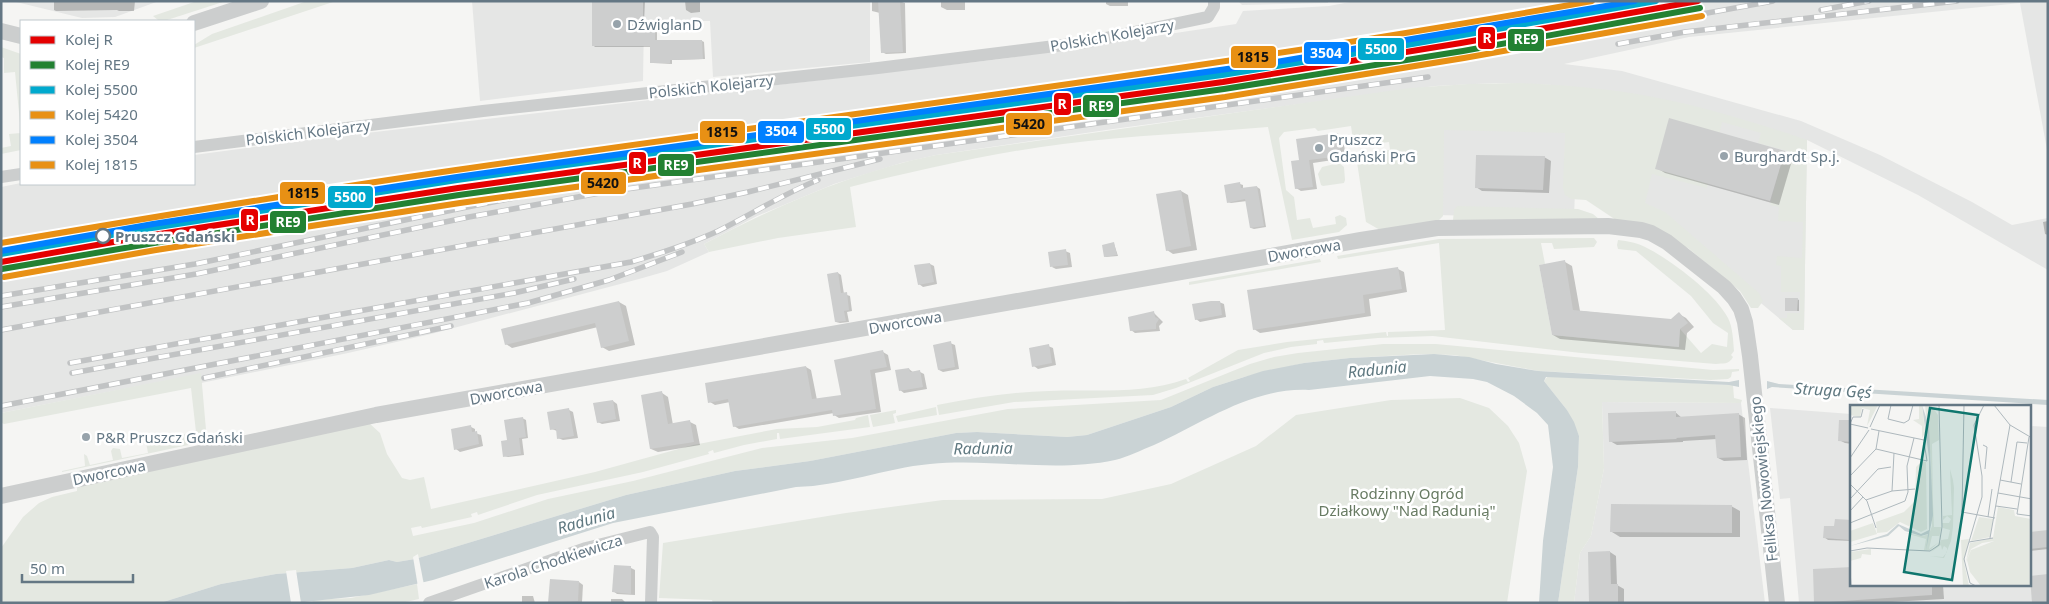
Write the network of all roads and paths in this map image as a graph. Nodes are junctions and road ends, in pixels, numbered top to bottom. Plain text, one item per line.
1 (260, 1) edge
2 (1214, 1) edge
3 (195, 23) edge
4 (1, 31) edge
5 (20, 36) edge
6 (195, 147) edge
7 (20, 174) edge
8 (1, 177) edge
9 (1750, 356) joint
10 (1, 496) edge
11 (429, 603) edge
12 (651, 603) edge
13 (1777, 603) edge

1 - 3 street
2 - 6 street, Polskich Kolejarzy
4 - 5 street
7 - 8 street
9 - 10 street, Dworcowa
9 - 13 street, Feliksa Nowowiejskiego
11 - 12 street, Karola Chodkiewicza

